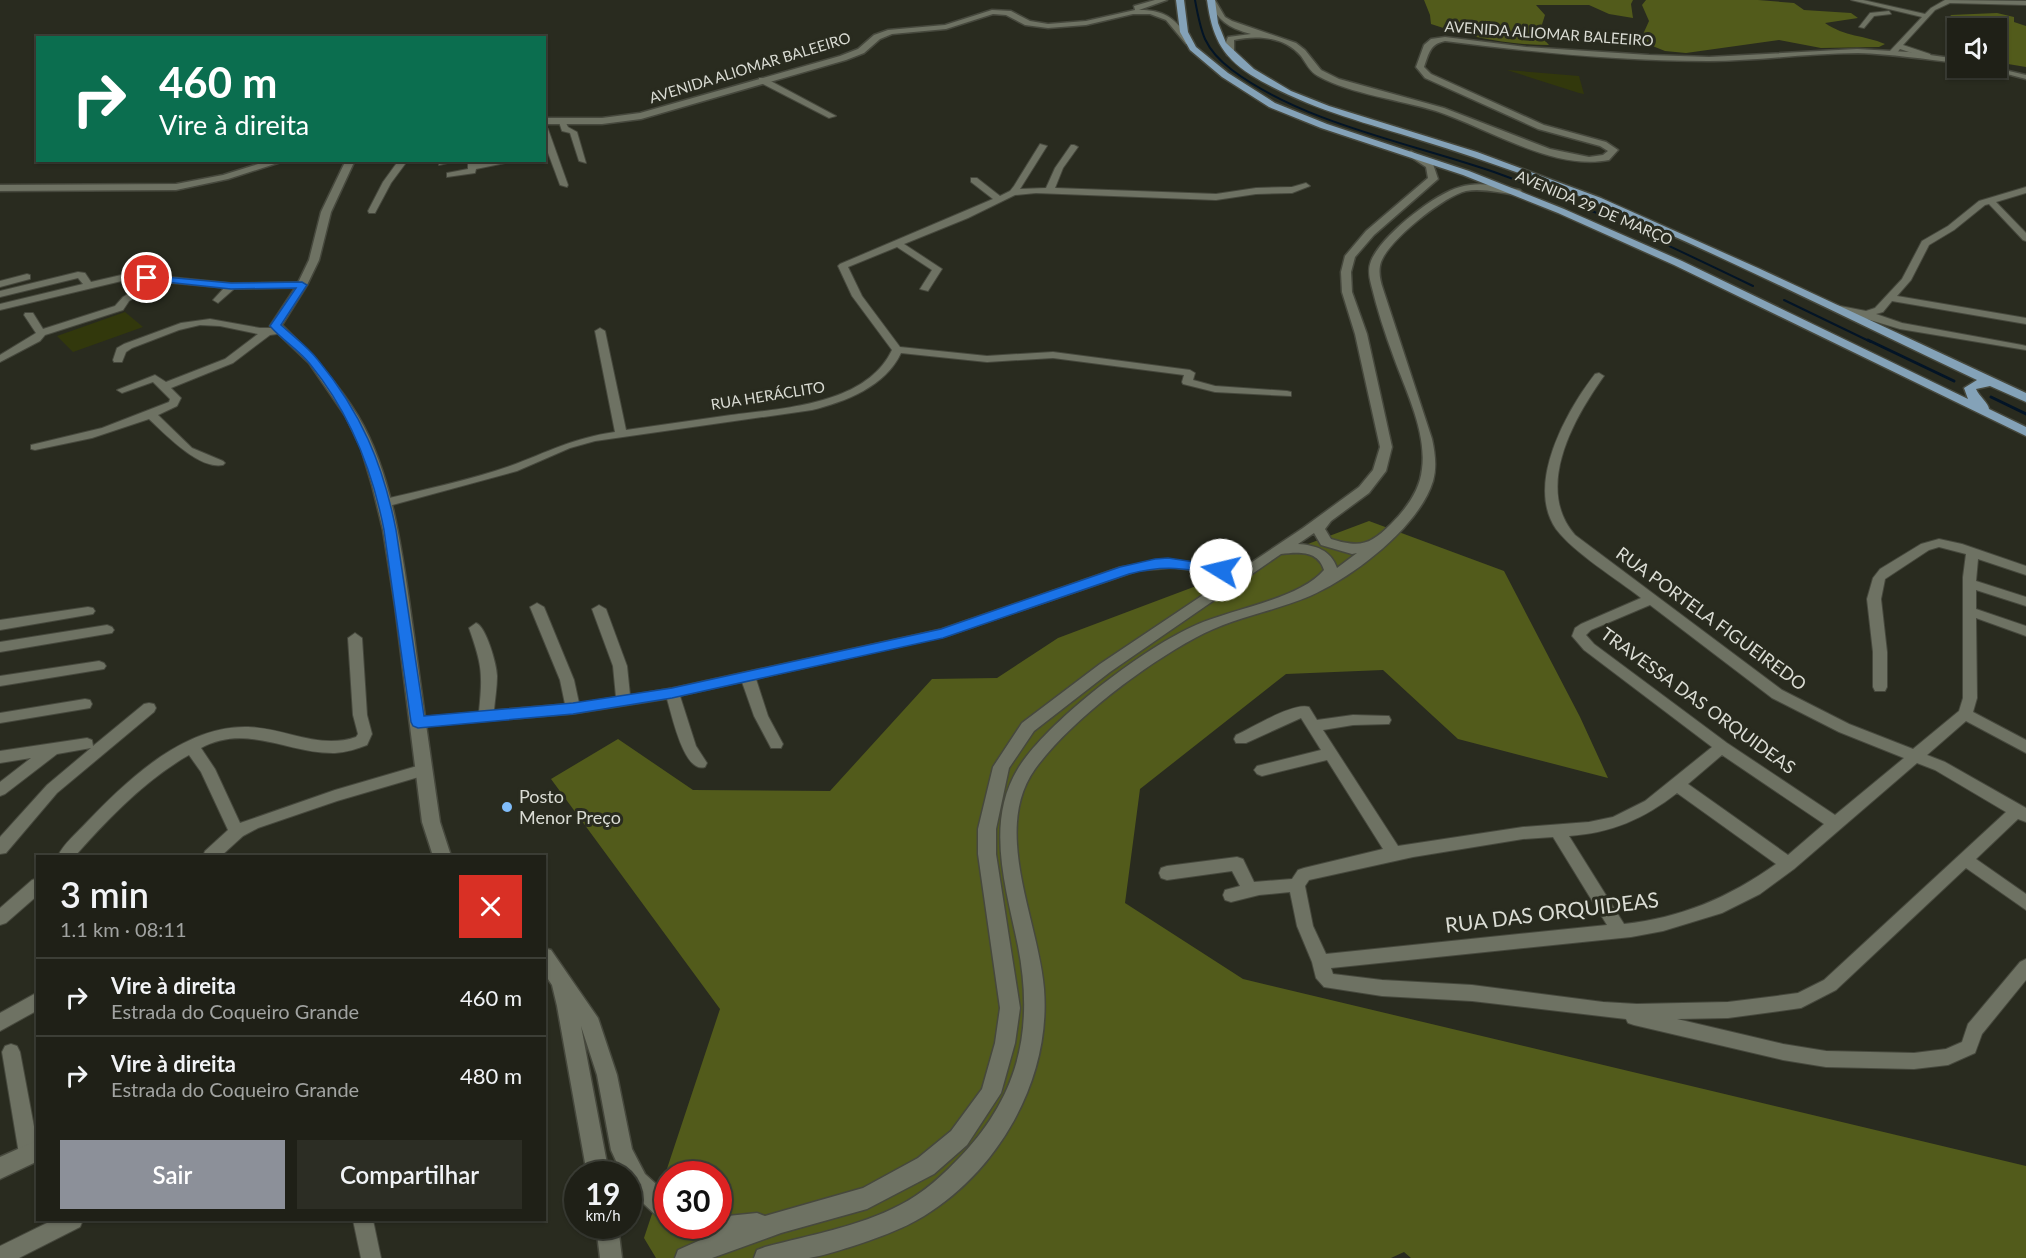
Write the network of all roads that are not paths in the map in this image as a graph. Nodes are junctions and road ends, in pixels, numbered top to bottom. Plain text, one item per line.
1 (1163, 0) edge
2 (1180, 0) edge
3 (1211, 0) edge
4 (1854, 0) edge
5 (1950, 0) edge
6 (2026, 3) edge
7 (1908, 13) junction
8 (1927, 16) junction
9 (1096, 20) junction
10 (1862, 27) dead end
11 (1189, 42) junction
12 (1896, 49) junction
13 (1301, 50) junction
14 (1230, 53) junction
15 (1947, 59) edge
16 (2007, 72) edge
17 (2026, 77) edge
18 (762, 81) junction
19 (832, 116) dead end
20 (546, 121) edge
21 (561, 121) junction
22 (546, 135) edge
23 (1043, 146) dead end
24 (1074, 147) dead end
25 (1411, 154) junction
26 (583, 161) dead end
27 (277, 162) edge
28 (350, 162) edge
29 (402, 162) edge
30 (454, 162) edge
31 (494, 162) edge
32 (472, 164) edge
33 (974, 180) dead end
34 (564, 185) dead end
35 (1306, 186) dead end
36 (0, 188) edge
37 (2026, 190) edge
38 (1049, 191) junction
39 (1517, 192) junction
40 (1013, 193) junction
41 (999, 200) junction
42 (1990, 200) junction
43 (372, 211) dead end
44 (2026, 238) edge
45 (898, 244) junction
46 (1754, 270) junction
47 (27, 277) dead end
48 (159, 279) junction
49 (0, 284) edge
50 (302, 285) junction
51 (89, 286) junction
52 (231, 286) junction
53 (925, 289) dead end
54 (0, 294) edge
55 (1893, 296) junction
56 (1750, 298) junction
57 (218, 300) dead end
58 (1832, 307) junction
59 (0, 308) edge
60 (29, 315) dead end
61 (1870, 315) junction
62 (2026, 315) edge
63 (2026, 321) edge
64 (1877, 328) junction
65 (273, 330) junction
66 (600, 331) dead end
67 (41, 333) junction
68 (2022, 348) dead end
69 (897, 350) junction
70 (2, 357) edge
71 (118, 360) dead end
72 (1599, 376) dead end
73 (1991, 382) junction
74 (166, 386) junction
75 (2026, 388) edge
76 (122, 390) dead end
77 (1287, 394) dead end
78 (2026, 398) edge
79 (151, 415) junction
80 (1996, 418) junction
81 (2026, 432) edge
82 (621, 434) junction
83 (35, 447) dead end
84 (219, 463) dead end
85 (385, 503) junction
86 (1328, 516) junction
87 (1378, 543) junction
88 (1273, 553) junction
89 (1973, 553) junction
90 (1221, 570) dead end
91 (2026, 571) edge
92 (1969, 583) junction
93 (1316, 587) junction
94 (1652, 599) junction
95 (2026, 602) edge
96 (537, 607) dead end
97 (600, 609) dead end
98 (1969, 611) junction
99 (88, 612) dead end
100 (0, 625) edge
101 (476, 628) dead end
102 (107, 630) dead end
103 (2026, 631) edge
104 (355, 638) dead end
105 (0, 647) edge
106 (99, 666) dead end
107 (747, 675) junction
108 (0, 681) edge
109 (1880, 687) dead end
110 (672, 693) junction
111 (624, 702) junction
112 (85, 704) dead end
113 (149, 708) dead end
114 (573, 709) junction
115 (1965, 714) junction
116 (486, 717) junction
117 (0, 718) edge
118 (1384, 720) dead end
119 (418, 722) junction
120 (1313, 726) junction
121 (1241, 739) dead end
122 (87, 744) dead end
123 (776, 744) dead end
124 (192, 747) junction
125 (1722, 747) junction
126 (2026, 747) edge
127 (53, 749) junction
128 (1331, 753) junction
129 (0, 757) edge
130 (1916, 757) junction
131 (700, 763) dead end
132 (424, 770) junction
133 (1262, 770) dead end
134 (1676, 784) junction
135 (0, 790) edge
136 (2022, 813) edge
137 (1835, 823) junction
138 (1557, 830) junction
139 (237, 832) junction
140 (0, 848) edge
141 (67, 855) edge
142 (212, 855) edge
143 (442, 855) edge
144 (1395, 855) junction
145 (1965, 859) junction
146 (1788, 864) junction
147 (1167, 873) dead end
148 (1297, 885) junction
149 (36, 887) edge
150 (1250, 890) junction
151 (1231, 895) dead end
152 (2026, 903) edge
153 (0, 918) edge
154 (1620, 931) junction
155 (546, 959) edge
156 (1321, 962) junction
157 (2026, 967) edge
158 (561, 983) junction
159 (36, 1001) edge
160 (1603, 1010) junction
161 (0, 1023) edge
162 (11, 1052) dead end
163 (33, 1152) edge
164 (595, 1161) edge
165 (0, 1168) edge
166 (654, 1198) edge
167 (71, 1221) edge
168 (363, 1221) edge
169 (781, 1222) junction
170 (732, 1227) edge
171 (609, 1239) edge
172 (0, 1257) edge
173 (371, 1258) edge
174 (611, 1258) edge
175 (686, 1258) edge
176 (765, 1258) edge

1 - 9 main road, AVENIDA ALIOMAR BALEEIRO
2 - 11 main road
3 - 13 main road, AVENIDA ALIOMAR BALEEIRO
3 - 14 main road, AVENIDA 29 DE MARÇO
4 - 7 street
5 - 6 street
5 - 8 street
7 - 8 street
7 - 10 street
8 - 12 street
9 - 11 main road, AVENIDA ALIOMAR BALEEIRO
9 - 18 main road, AVENIDA ALIOMAR BALEEIRO
11 - 25 main road, AVENIDA 29 DE MARÇO
12 - 13 main road, AVENIDA ALIOMAR BALEEIRO
12 - 15 main road, AVENIDA ALIOMAR BALEEIRO
13 - 14 main road, AVENIDA ALIOMAR BALEEIRO
14 - 46 main road, AVENIDA 29 DE MARÇO
16 - 17 main road
18 - 19 street
18 - 21 main road, AVENIDA ALIOMAR BALEEIRO
20 - 21 main road, AVENIDA ALIOMAR BALEEIRO
21 - 26 street
22 - 34 street
23 - 40 street
24 - 38 street
25 - 39 main road, AVENIDA 29 DE MARÇO
25 - 86 main road
27 - 36 main road
28 - 50 main road
29 - 43 street
30 - 32 street
31 - 32 street
33 - 41 street
35 - 38 street
37 - 42 street
38 - 40 street
39 - 56 main road, AVENIDA 29 DE MARÇO
39 - 87 main road
40 - 41 street
41 - 45 street
42 - 44 street
42 - 55 street
45 - 53 street
45 - 69 street
46 - 56 main road
46 - 58 main road, AVENIDA 29 DE MARÇO
47 - 49 street
48 - 51 street
48 - 52 street
48 - 67 street
50 - 52 street
50 - 65 main road
51 - 54 street
51 - 59 street
52 - 57 street
55 - 61 street
55 - 62 street
55 - 63 street
56 - 80 main road
58 - 61 street
58 - 64 main road, AVENIDA 29 DE MARÇO
60 - 67 street
61 - 64 street
61 - 68 street
64 - 73 main road, AVENIDA 29 DE MARÇO
65 - 71 street
65 - 74 street
65 - 85 main road
66 - 82 street
67 - 70 street
69 - 77 street
69 - 82 street, RUA HERÁCLITO
72 - 94 street, RUA PORTELA FIGUEIREDO
73 - 75 main road
73 - 78 main road, AVENIDA 29 DE MARÇO
73 - 80 main road
74 - 76 street
74 - 79 street
79 - 83 street
79 - 84 street
80 - 81 main road
82 - 85 street, RUA HERÁCLITO
85 - 119 main road
86 - 87 main road
86 - 88 main road
87 - 93 main road
88 - 93 main road
88 - 169 main road
89 - 91 street
89 - 92 street
89 - 109 street
90 - 107 street
92 - 95 street
92 - 98 street
93 - 176 main road
94 - 125 street, TRAVESSA DAS ORQUIDEAS
94 - 130 street, RUA PORTELA FIGUEIREDO
96 - 114 street
97 - 111 street
98 - 103 street
98 - 115 street
99 - 100 street
101 - 116 street
102 - 105 street
104 - 124 street
106 - 108 street
107 - 110 street
107 - 123 street
110 - 111 street
110 - 131 street
111 - 114 street
112 - 117 street
113 - 140 street
114 - 116 street
115 - 126 street
115 - 130 street, RUA DAS ORQUIDEAS
116 - 119 street
118 - 120 street
119 - 132 main road
120 - 121 street
120 - 128 street
122 - 127 street
124 - 139 street
124 - 141 street
125 - 134 street
125 - 137 street, TRAVESSA DAS ORQUIDEAS
127 - 129 street
127 - 135 street
128 - 133 street
128 - 144 street
130 - 136 street, RUA PORTELA FIGUEIREDO
130 - 137 street, RUA DAS ORQUIDEAS
132 - 139 street
132 - 143 main road
134 - 138 street
134 - 146 street
136 - 145 street
137 - 146 street, RUA DAS ORQUIDEAS
138 - 144 street
138 - 154 street
139 - 142 street
144 - 148 street
145 - 152 street
145 - 160 street
146 - 154 street, RUA DAS ORQUIDEAS
147 - 150 street
148 - 150 street
148 - 156 street
149 - 153 street
150 - 151 street
154 - 156 street, RUA DAS ORQUIDEAS
155 - 158 main road
156 - 160 street
157 - 160 street
158 - 164 main road
158 - 166 main road
159 - 161 street
162 - 163 street
163 - 165 main road
167 - 172 street
168 - 173 street
169 - 170 main road
169 - 175 main road
171 - 174 main road

